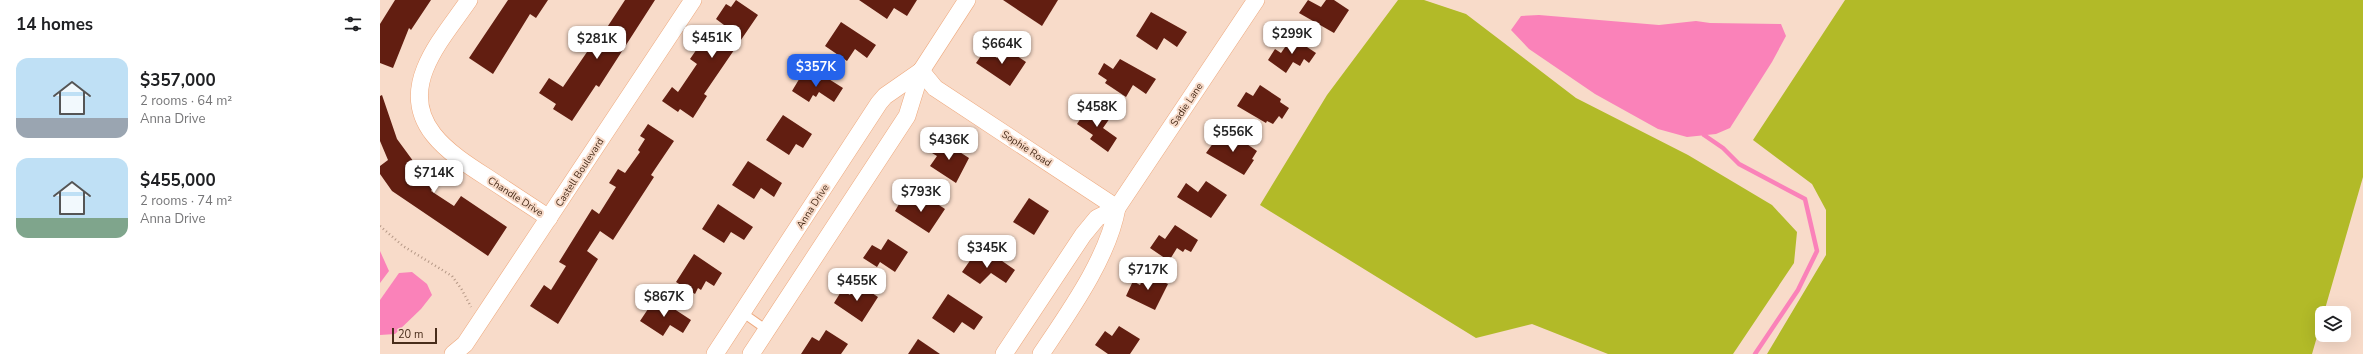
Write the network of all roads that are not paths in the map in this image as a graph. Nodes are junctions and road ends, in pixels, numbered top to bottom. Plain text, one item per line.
1 (468, 0) edge
2 (693, 0) edge
3 (967, 0) edge
4 (1256, 0) edge
5 (921, 71) junction
6 (1117, 208) junction
7 (549, 218) junction
8 (743, 313) junction
9 (767, 330) junction
10 (461, 351) edge
11 (715, 354) edge
12 (751, 354) edge
13 (1004, 354) edge
14 (1041, 354) edge

1 - 7 street, Chandle Drive
2 - 7 street, Castell Boulevard
3 - 5 street, Anna Drive
4 - 6 street, Sadie Lane
5 - 6 street, Sophie Road
5 - 8 street, Anna Drive
5 - 9 street, Anna Drive
6 - 13 street, Sadie Lane
6 - 14 street, Sadie Lane
7 - 10 street, Castell Boulevard
8 - 9 lane
8 - 11 street, Anna Drive
9 - 12 street, Anna Drive

